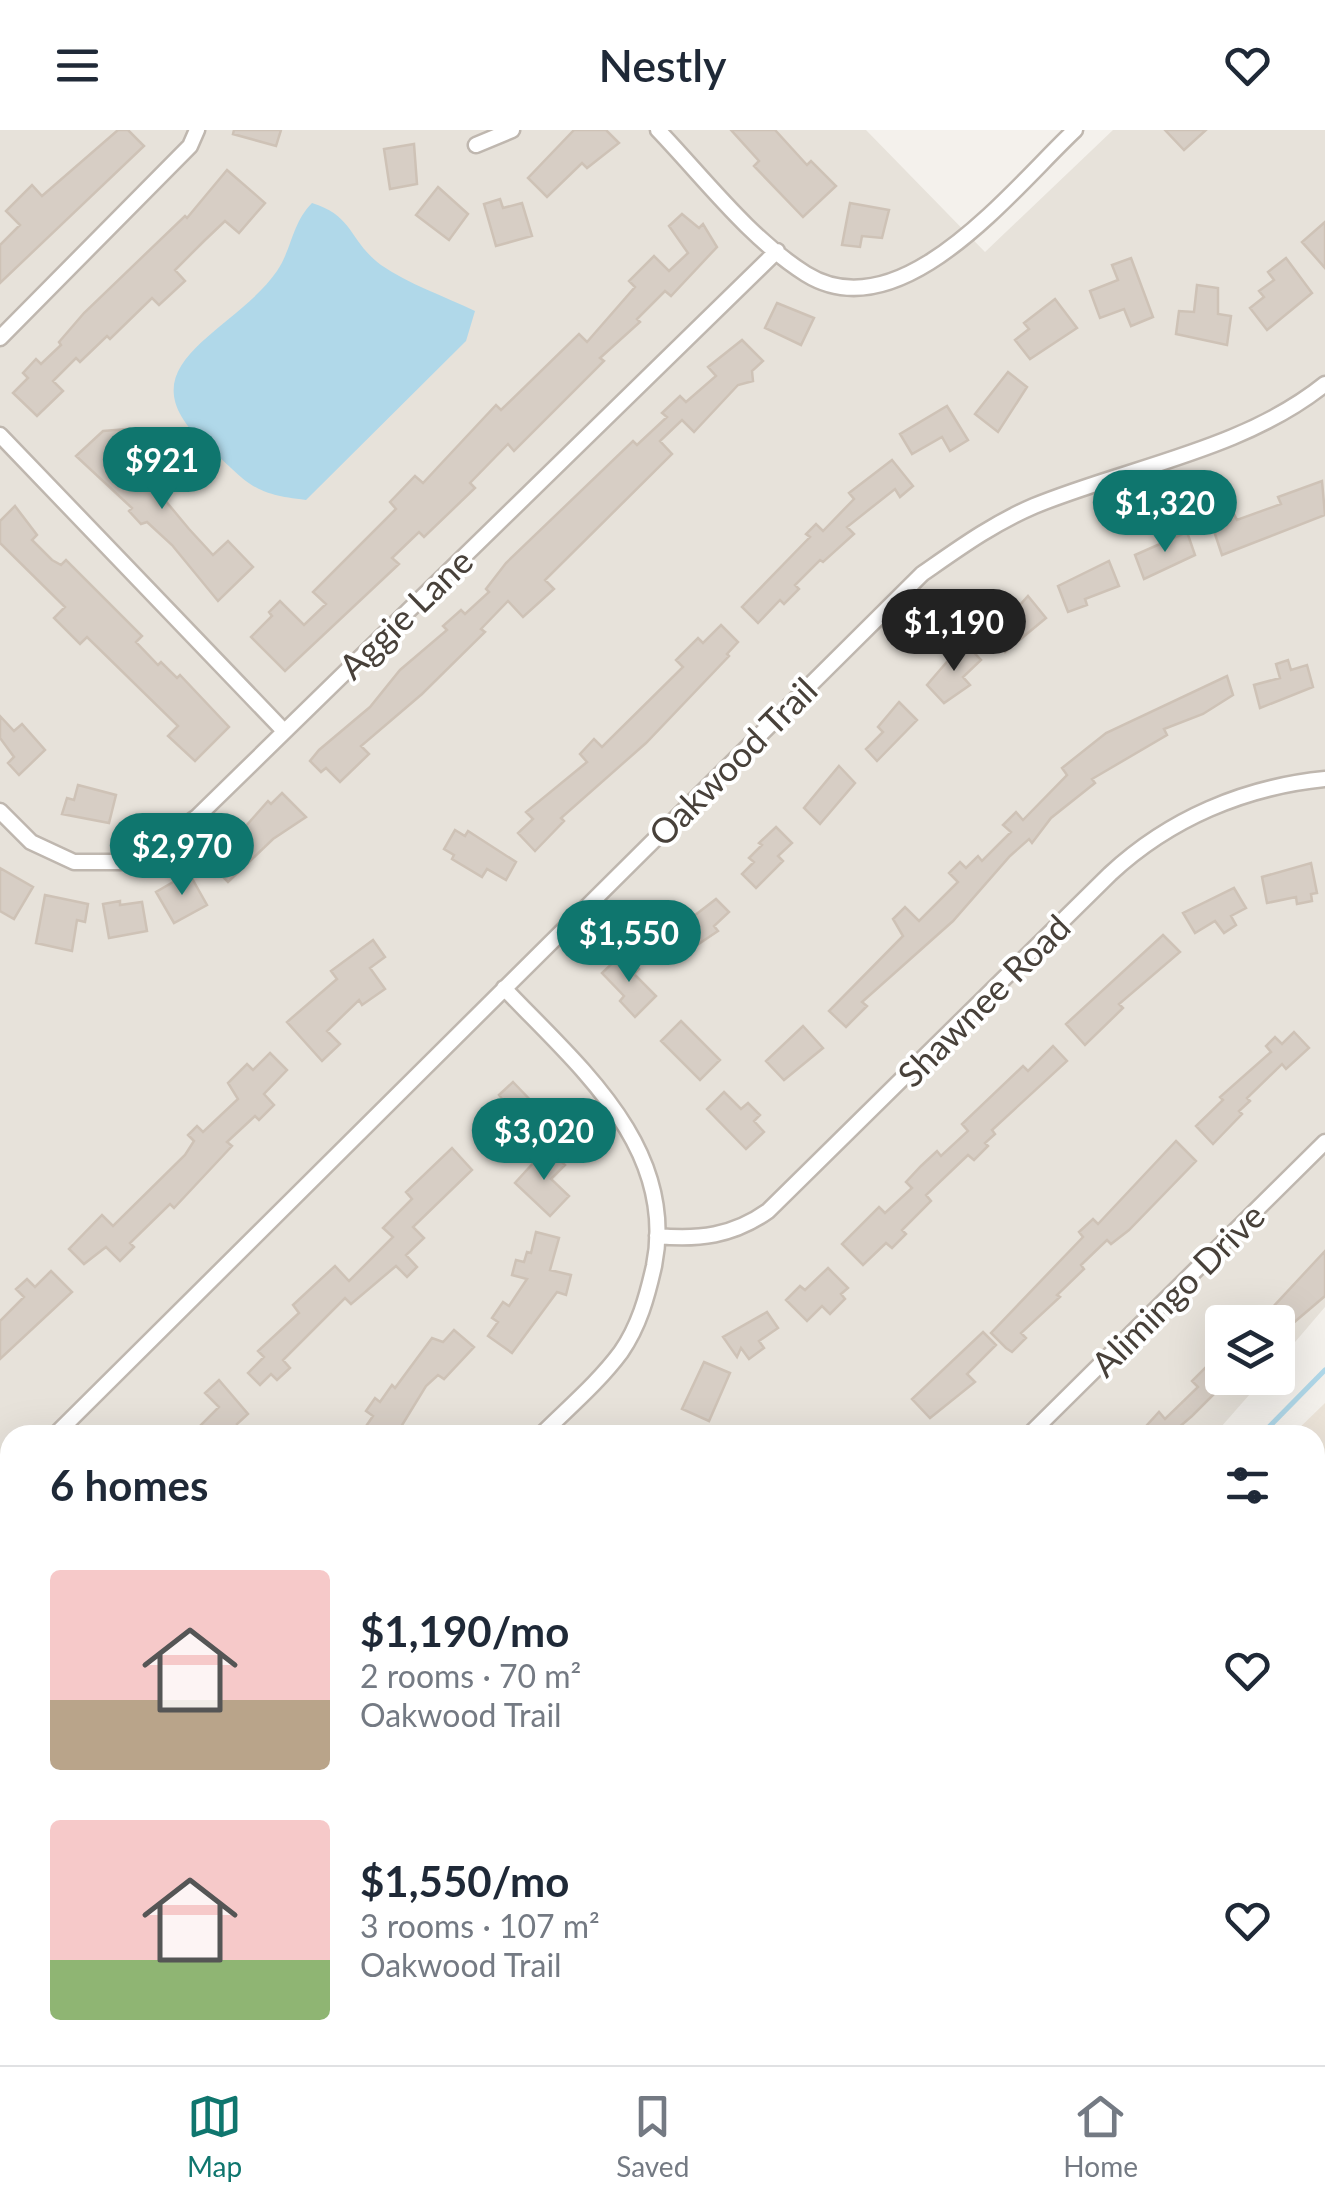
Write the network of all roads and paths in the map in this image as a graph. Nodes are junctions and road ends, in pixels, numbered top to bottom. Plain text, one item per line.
1 (197, 130) edge
2 (512, 130) edge
3 (658, 130) edge
4 (1075, 130) edge
5 (476, 145) dead end
6 (777, 251) junction
7 (0, 338) edge
8 (1325, 384) edge
9 (0, 434) edge
10 (284, 731) junction
11 (1325, 780) edge
12 (0, 811) edge
13 (504, 988) junction
14 (1325, 1142) edge
15 (657, 1236) junction
16 (65, 1425) edge
17 (550, 1425) edge
18 (1040, 1425) edge

1 - 7 street
2 - 5 street
3 - 6 street
4 - 6 street
6 - 10 street, Aggie Lane
8 - 13 street, Oakwood Trail
9 - 10 street
10 - 12 street, Aggie Lane
11 - 15 street, Shawnee Road
13 - 15 street
13 - 16 street, Oakwood Trail
14 - 18 street, Alimingo Drive
15 - 17 street

